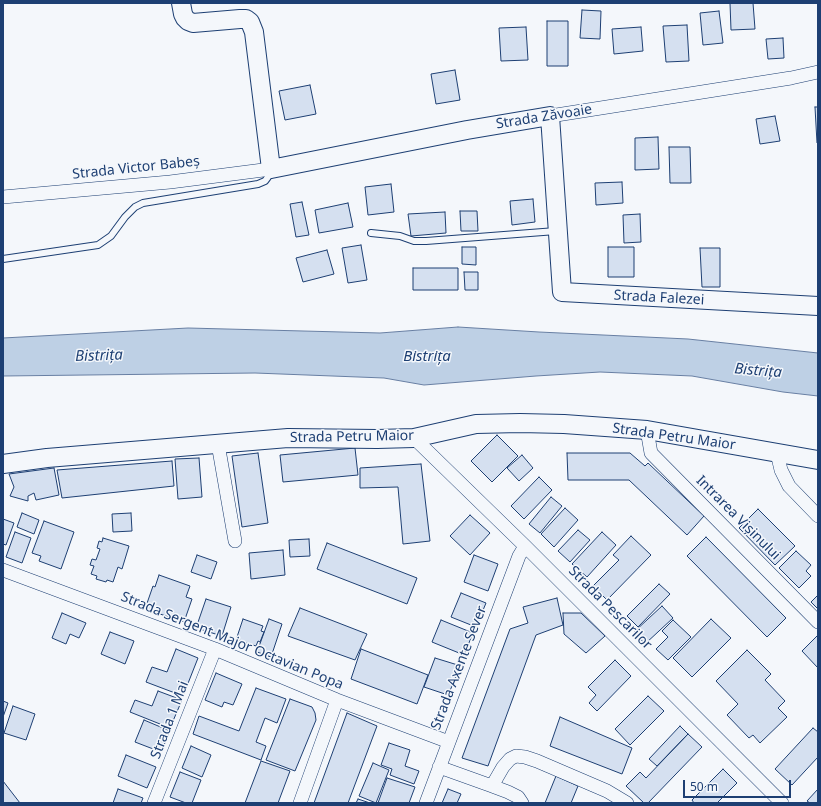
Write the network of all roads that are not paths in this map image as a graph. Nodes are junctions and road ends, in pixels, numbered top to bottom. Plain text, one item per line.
1 (181, 3) edge
2 (818, 72) edge
3 (550, 116) junction
4 (271, 168) junction
5 (3, 197) edge
6 (558, 231) junction
7 (371, 233) dead end
8 (3, 259) edge
9 (818, 306) edge
10 (647, 430) junction
11 (414, 438) junction
12 (218, 444) junction
13 (777, 453) junction
14 (818, 460) edge
15 (3, 464) edge
16 (818, 516) edge
17 (235, 541) dead end
18 (525, 546) junction
19 (3, 570) edge
20 (818, 622) edge
21 (215, 649) junction
22 (338, 700) junction
23 (448, 742) junction
24 (439, 767) junction
25 (492, 786) junction
26 (154, 803) edge
27 (300, 803) edge
28 (426, 803) edge
29 (522, 803) edge
30 (627, 803) edge
31 (782, 803) edge

1 - 4 street
2 - 3 street, Strada Zăvoaie
3 - 4 street, Strada Zăvoaie
3 - 6 street, Strada Falezei
4 - 5 street, Strada Victor Babeș
4 - 8 lane
6 - 7 lane
6 - 9 street, Strada Falezei
10 - 11 street, Strada Petru Maior
10 - 13 street, Strada Petru Maior
10 - 20 street, Intrarea Vișinului
11 - 12 street, Strada Petru Maior
11 - 18 street, Strada Pescarilor
12 - 15 street, Strada Petru Maior
12 - 17 street
13 - 14 street, Strada Petru Maior
13 - 16 street
18 - 23 street, Strada Axente Sever
18 - 31 street, Strada Pescarilor
19 - 21 street, Strada Sergent Major Octavian Popa
21 - 22 street, Strada Sergent Major Octavian Popa
21 - 26 street, Strada 1 Mai
22 - 23 street, Strada Sergent Major Octavian Popa
22 - 27 street
23 - 24 street, Strada Axente Sever
24 - 25 street
24 - 28 street, Strada Axente Sever
25 - 29 street
25 - 30 street

